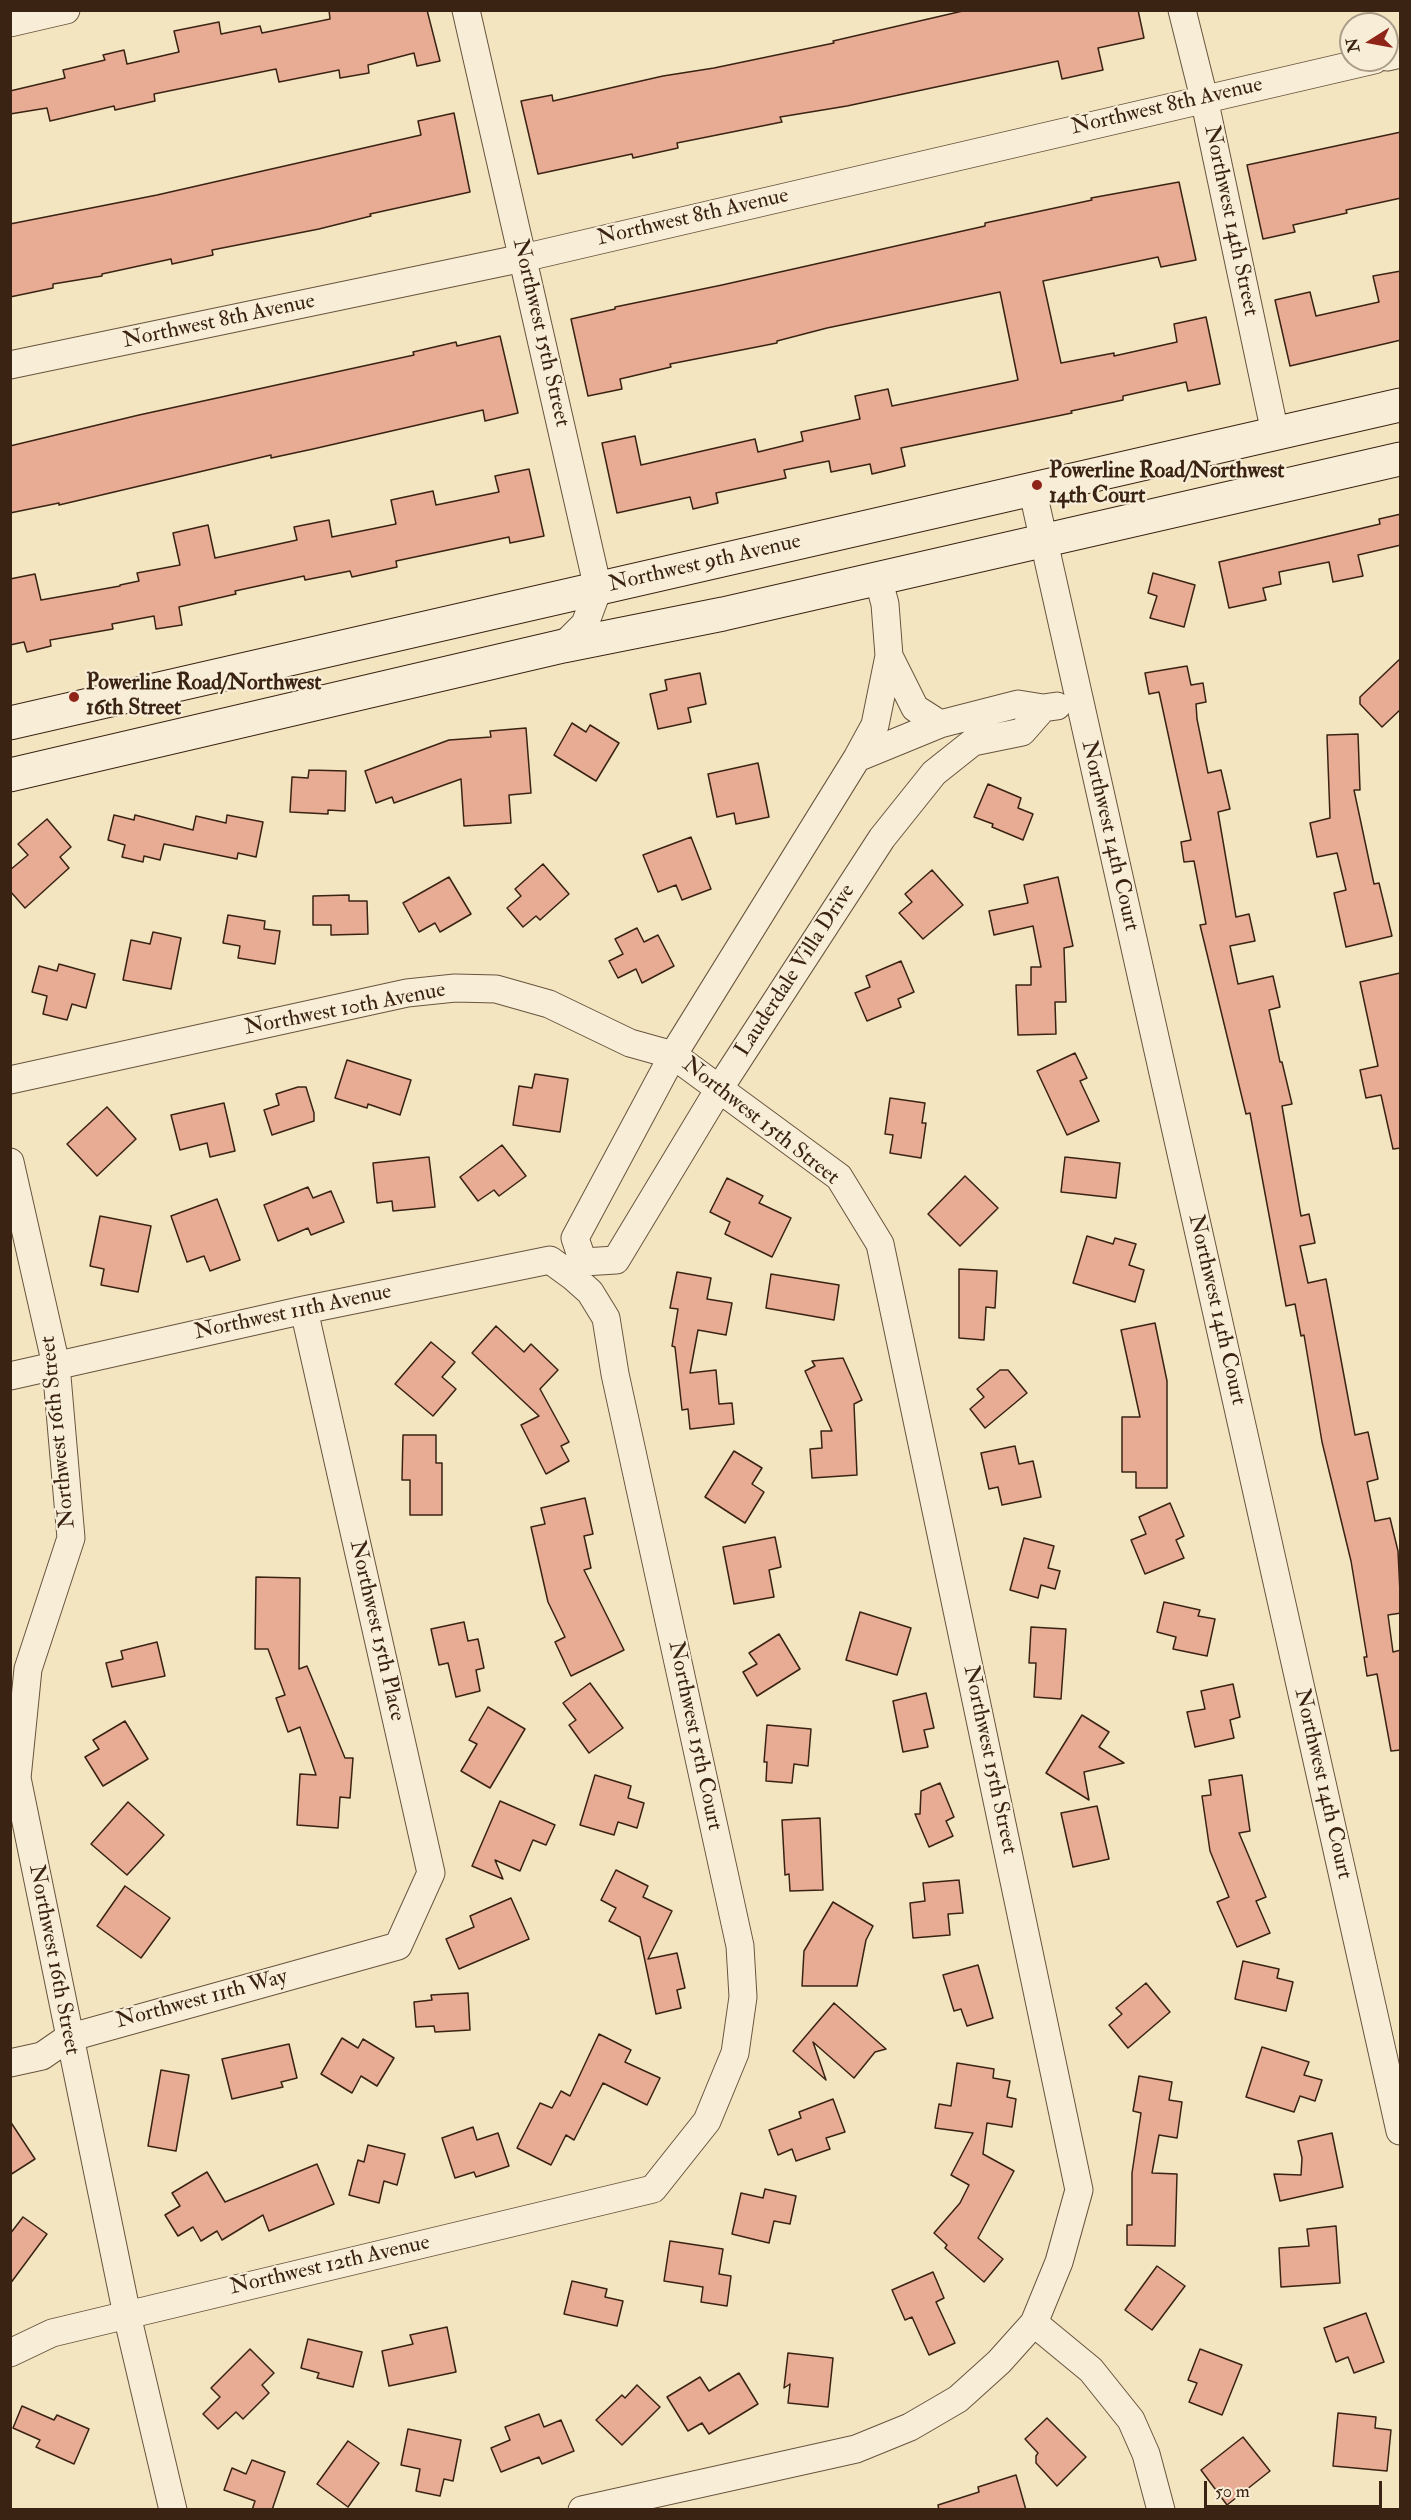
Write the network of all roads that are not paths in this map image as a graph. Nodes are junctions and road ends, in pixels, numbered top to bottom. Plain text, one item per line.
1 (66, 10) edge
2 (466, 10) edge
3 (1182, 10) edge
4 (10, 23) edge
5 (1339, 68) edge
6 (1204, 98) junction
7 (522, 258) junction
8 (10, 365) edge
9 (1401, 405) edge
10 (1275, 433) junction
11 (1401, 459) edge
12 (1032, 488) junction
13 (1044, 541) junction
14 (878, 578) junction
15 (598, 589) junction
16 (563, 646) junction
17 (889, 656) junction
18 (1079, 704) junction
19 (1043, 708) junction
20 (10, 723) edge
21 (940, 724) junction
22 (857, 758) junction
23 (10, 775) edge
24 (673, 1055) junction
25 (10, 1080) edge
26 (719, 1089) junction
27 (10, 1162) edge
28 (578, 1269) junction
29 (304, 1310) junction
30 (56, 1365) junction
31 (10, 1376) edge
32 (20, 1671) edge
33 (398, 1946) joint
34 (69, 2037) junction
35 (10, 2063) edge
36 (1401, 2131) edge
37 (653, 2189) joint
38 (127, 2315) junction
39 (1034, 2323) junction
40 (10, 2353) edge
41 (173, 2510) edge
42 (582, 2510) edge
43 (1161, 2510) edge

1 - 4 street
2 - 7 street, Northwest 15th Street
3 - 6 street, Northwest 14th Street
5 - 6 street, Northwest 8th Avenue
6 - 7 street, Northwest 8th Avenue
6 - 10 street, Northwest 14th Street
7 - 8 street, Northwest 8th Avenue
7 - 15 street, Northwest 15th Street
9 - 10 main road, Northwest 9th Avenue
10 - 12 main road, Northwest 9th Avenue
11 - 13 main road
12 - 13 street, Northwest 14th Court
12 - 15 main road, Northwest 9th Avenue
13 - 14 main road
13 - 18 street, Northwest 14th Court
14 - 16 main road
14 - 17 street
15 - 16 street
15 - 20 main road, Northwest 9th Avenue
16 - 23 main road
17 - 21 street
17 - 22 street
18 - 19 street
18 - 36 street, Northwest 14th Court
19 - 21 street
19 - 26 street, Lauderdale Villa Drive
21 - 22 street
22 - 24 street
24 - 25 street, Northwest 10th Avenue
24 - 26 street, Northwest 15th Street
24 - 28 street
26 - 28 street, Lauderdale Villa Drive
26 - 39 street, Northwest 15th Street
27 - 30 street, Northwest 16th Street
28 - 29 street, Northwest 11th Avenue
28 - 37 street, Northwest 15th Court
29 - 30 street, Northwest 11th Avenue
29 - 33 street, Northwest 15th Place
30 - 31 street, Northwest 11th Avenue
30 - 32 street, Northwest 16th Street
32 - 34 street, Northwest 16th Street
33 - 34 street, Northwest 11th Way
34 - 35 street, Northwest 11th Way
34 - 38 street, Northwest 16th Street
37 - 38 street, Northwest 12th Avenue
38 - 40 street, Northwest 12th Avenue
38 - 41 street, Northwest 16th Street
39 - 42 street, Northwest 15th Street
39 - 43 street

